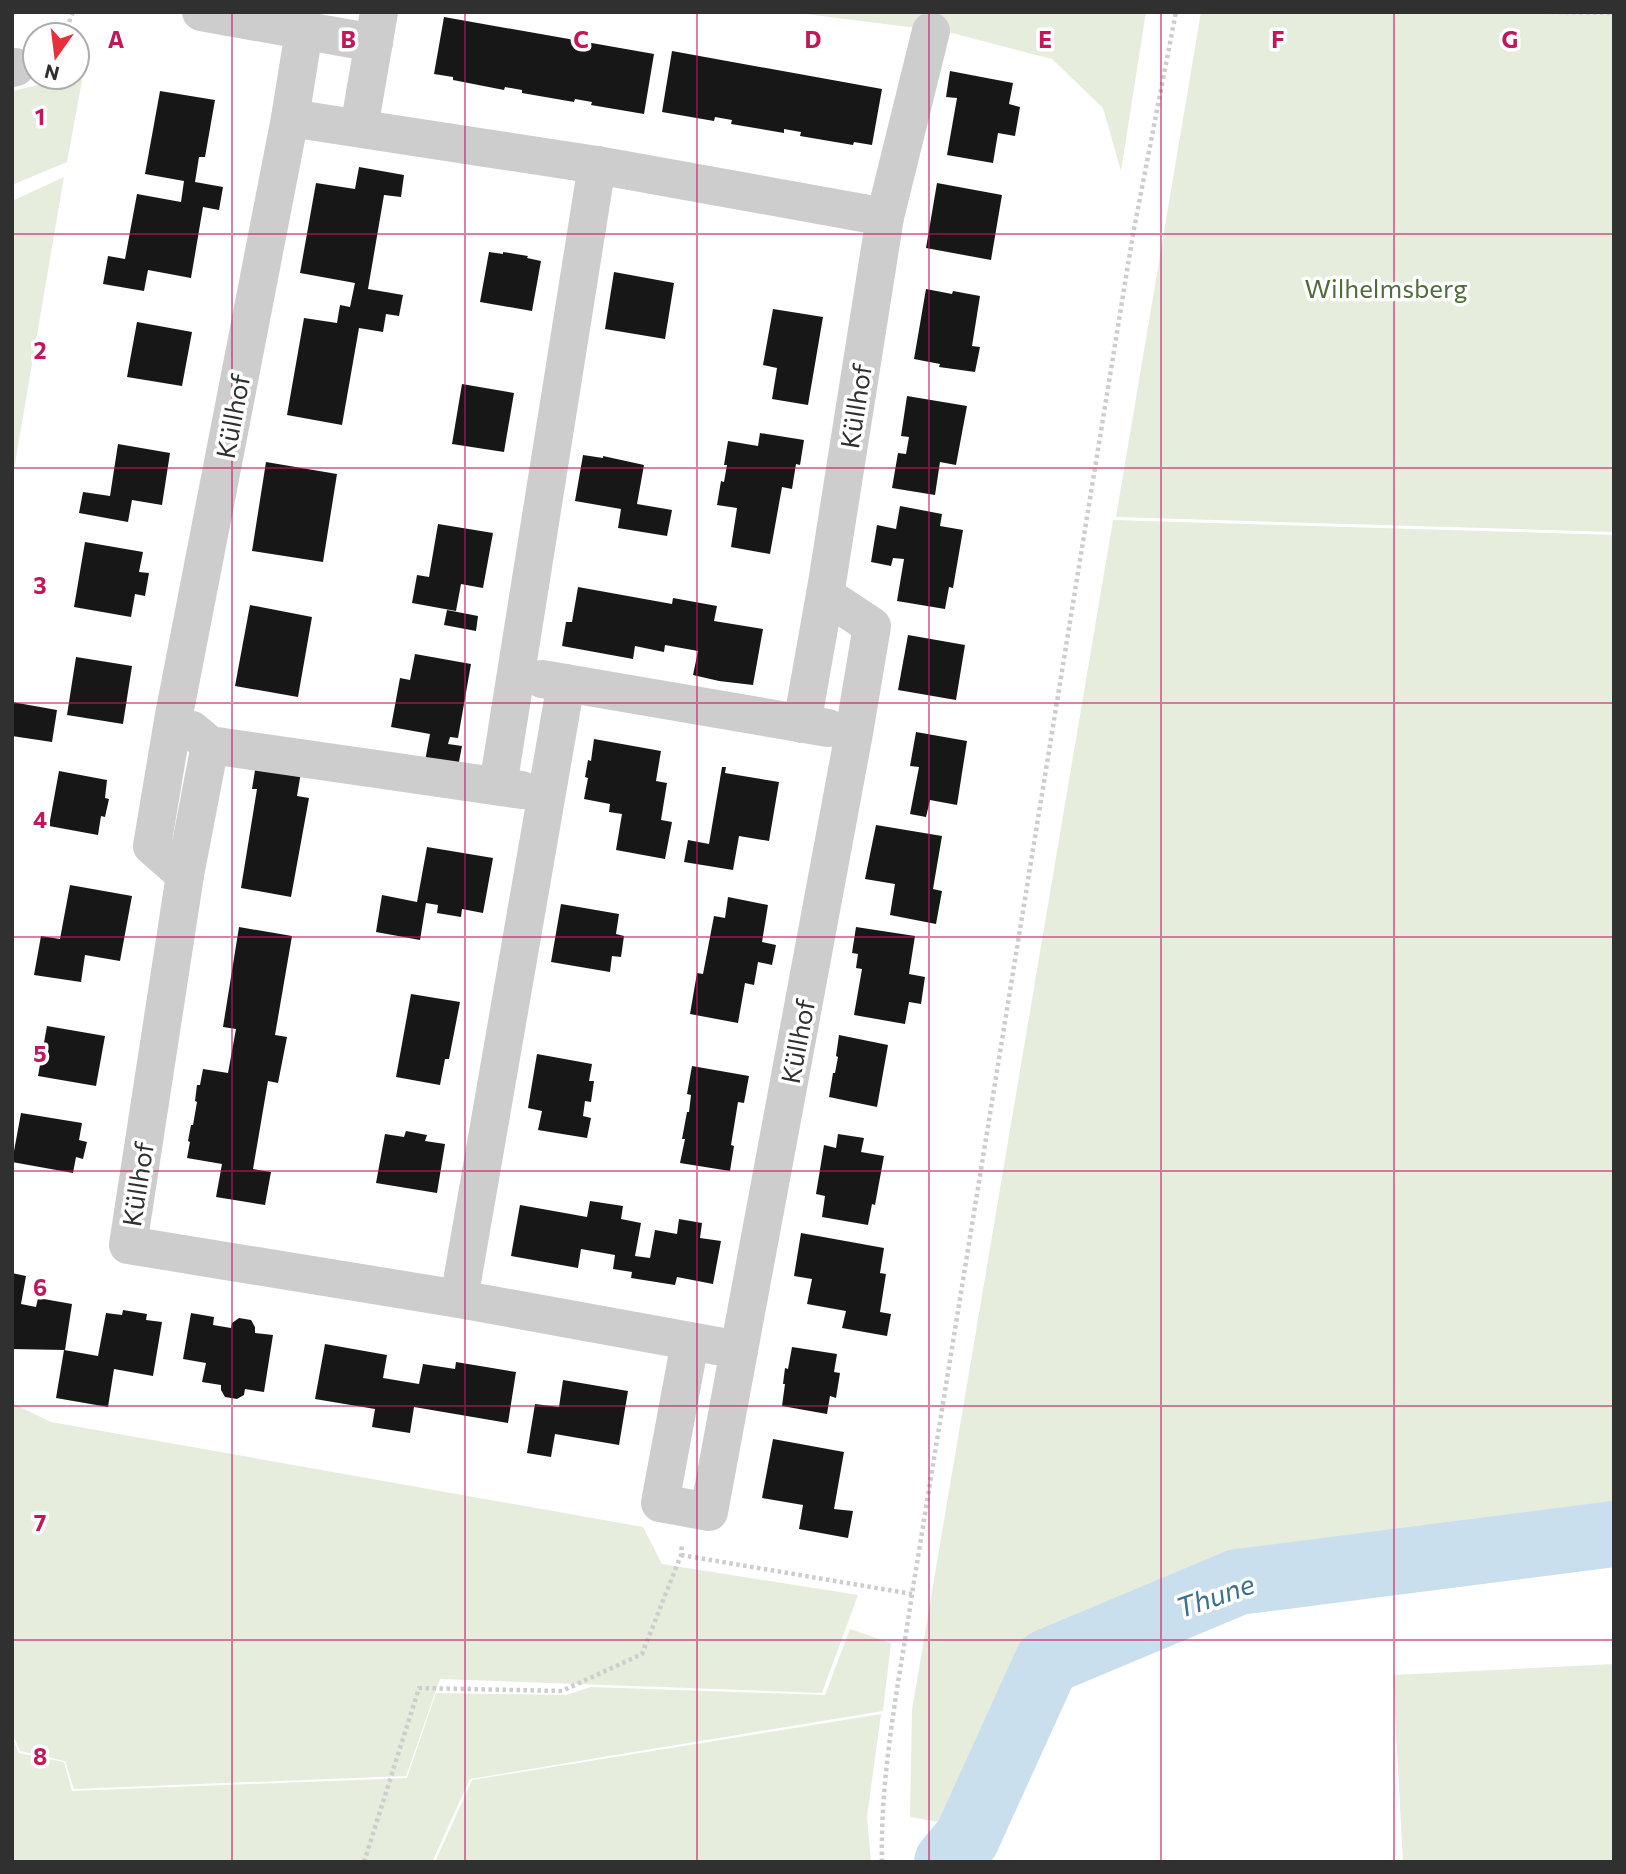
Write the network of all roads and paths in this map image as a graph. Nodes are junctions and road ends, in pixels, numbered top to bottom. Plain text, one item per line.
1 (201, 12) edge
2 (1176, 12) edge
3 (1551, 12) edge
4 (1614, 13) edge
5 (376, 28) edge
6 (304, 31) junction
7 (931, 31) dead end
8 (290, 118) junction
9 (359, 128) junction
10 (597, 165) junction
11 (885, 218) junction
12 (825, 595) junction
13 (516, 675) junction
14 (566, 683) junction
15 (174, 715) junction
16 (802, 724) junction
17 (855, 733) junction
18 (210, 745) junction
19 (498, 786) junction
20 (548, 793) junction
21 (185, 875) junction
22 (459, 1299) junction
23 (690, 1342) junction
24 (739, 1350) junction
25 (912, 1594) junction
26 (364, 1862) edge
27 (882, 1862) edge

1 - 6 street
2 - 25 path
3 - 4 path
5 - 6 street
5 - 9 street
6 - 8 street, Küllhof
7 - 11 street, Küllhof
8 - 9 street
8 - 15 street, Küllhof
9 - 10 street
10 - 11 street
10 - 13 street
11 - 12 street, Küllhof
12 - 16 street, Küllhof
12 - 17 street, Küllhof
13 - 14 street
13 - 19 street
14 - 16 street
14 - 20 street
15 - 18 street
15 - 21 street, Küllhof
16 - 17 street
17 - 24 street, Küllhof
18 - 19 street
18 - 21 street, Küllhof
19 - 20 street
20 - 22 street
21 - 22 street, Küllhof
22 - 23 street, Küllhof
23 - 24 street, Küllhof
23 - 24 street, Küllhof
25 - 26 path
25 - 27 path

